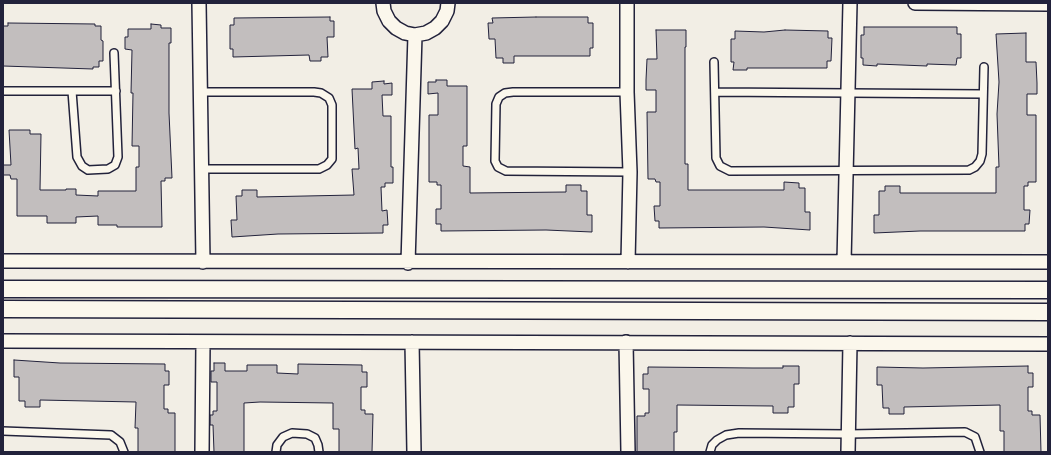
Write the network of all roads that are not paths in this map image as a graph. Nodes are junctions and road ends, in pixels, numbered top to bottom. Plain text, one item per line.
1 (199, 3) edge
2 (383, 3) edge
3 (448, 3) edge
4 (627, 3) edge
5 (850, 3) edge
6 (915, 3) edge
7 (983, 3) edge
8 (1048, 4) edge
9 (415, 35) junction
10 (114, 53) dead end
11 (714, 62) dead end
12 (984, 67) dead end
13 (3, 91) edge
14 (72, 91) junction
15 (116, 91) junction
16 (200, 92) junction
17 (627, 92) junction
18 (715, 92) junction
19 (848, 92) junction
20 (983, 94) junction
21 (202, 169) junction
22 (846, 170) junction
23 (630, 172) junction
24 (3, 261) edge
25 (203, 262) junction
26 (408, 262) junction
27 (628, 262) junction
28 (844, 262) junction
29 (1048, 262) edge
30 (3, 289) edge
31 (1048, 290) edge
32 (3, 309) edge
33 (1048, 312) edge
34 (3, 341) edge
35 (203, 342) junction
36 (412, 342) junction
37 (626, 342) junction
38 (850, 343) junction
39 (1048, 344) edge
40 (3, 432) edge
41 (848, 434) junction
42 (124, 452) edge
43 (202, 452) edge
44 (276, 452) edge
45 (319, 452) edge
46 (414, 452) edge
47 (628, 452) edge
48 (710, 452) edge
49 (848, 452) edge
50 (980, 452) edge

1 - 16 street
2 - 9 street
3 - 9 street
4 - 17 street
5 - 19 street
6 - 7 street
7 - 8 street
9 - 26 street
10 - 15 lane
11 - 18 lane
12 - 20 lane
13 - 14 lane
14 - 15 lane
14 - 15 lane
16 - 21 street
16 - 21 lane
17 - 23 street
17 - 23 lane
18 - 19 lane
18 - 22 lane
19 - 20 lane
19 - 22 street
20 - 22 lane
21 - 25 street
22 - 28 street
23 - 27 street
24 - 25 street
25 - 26 street
26 - 27 street
27 - 28 street
28 - 29 street
30 - 31 street
32 - 33 street
34 - 35 street
35 - 36 street
35 - 43 street
36 - 37 street
36 - 46 street
37 - 38 street
37 - 47 street
38 - 39 street
38 - 41 street
40 - 42 lane
41 - 48 lane
41 - 49 street
41 - 50 lane
44 - 45 lane

